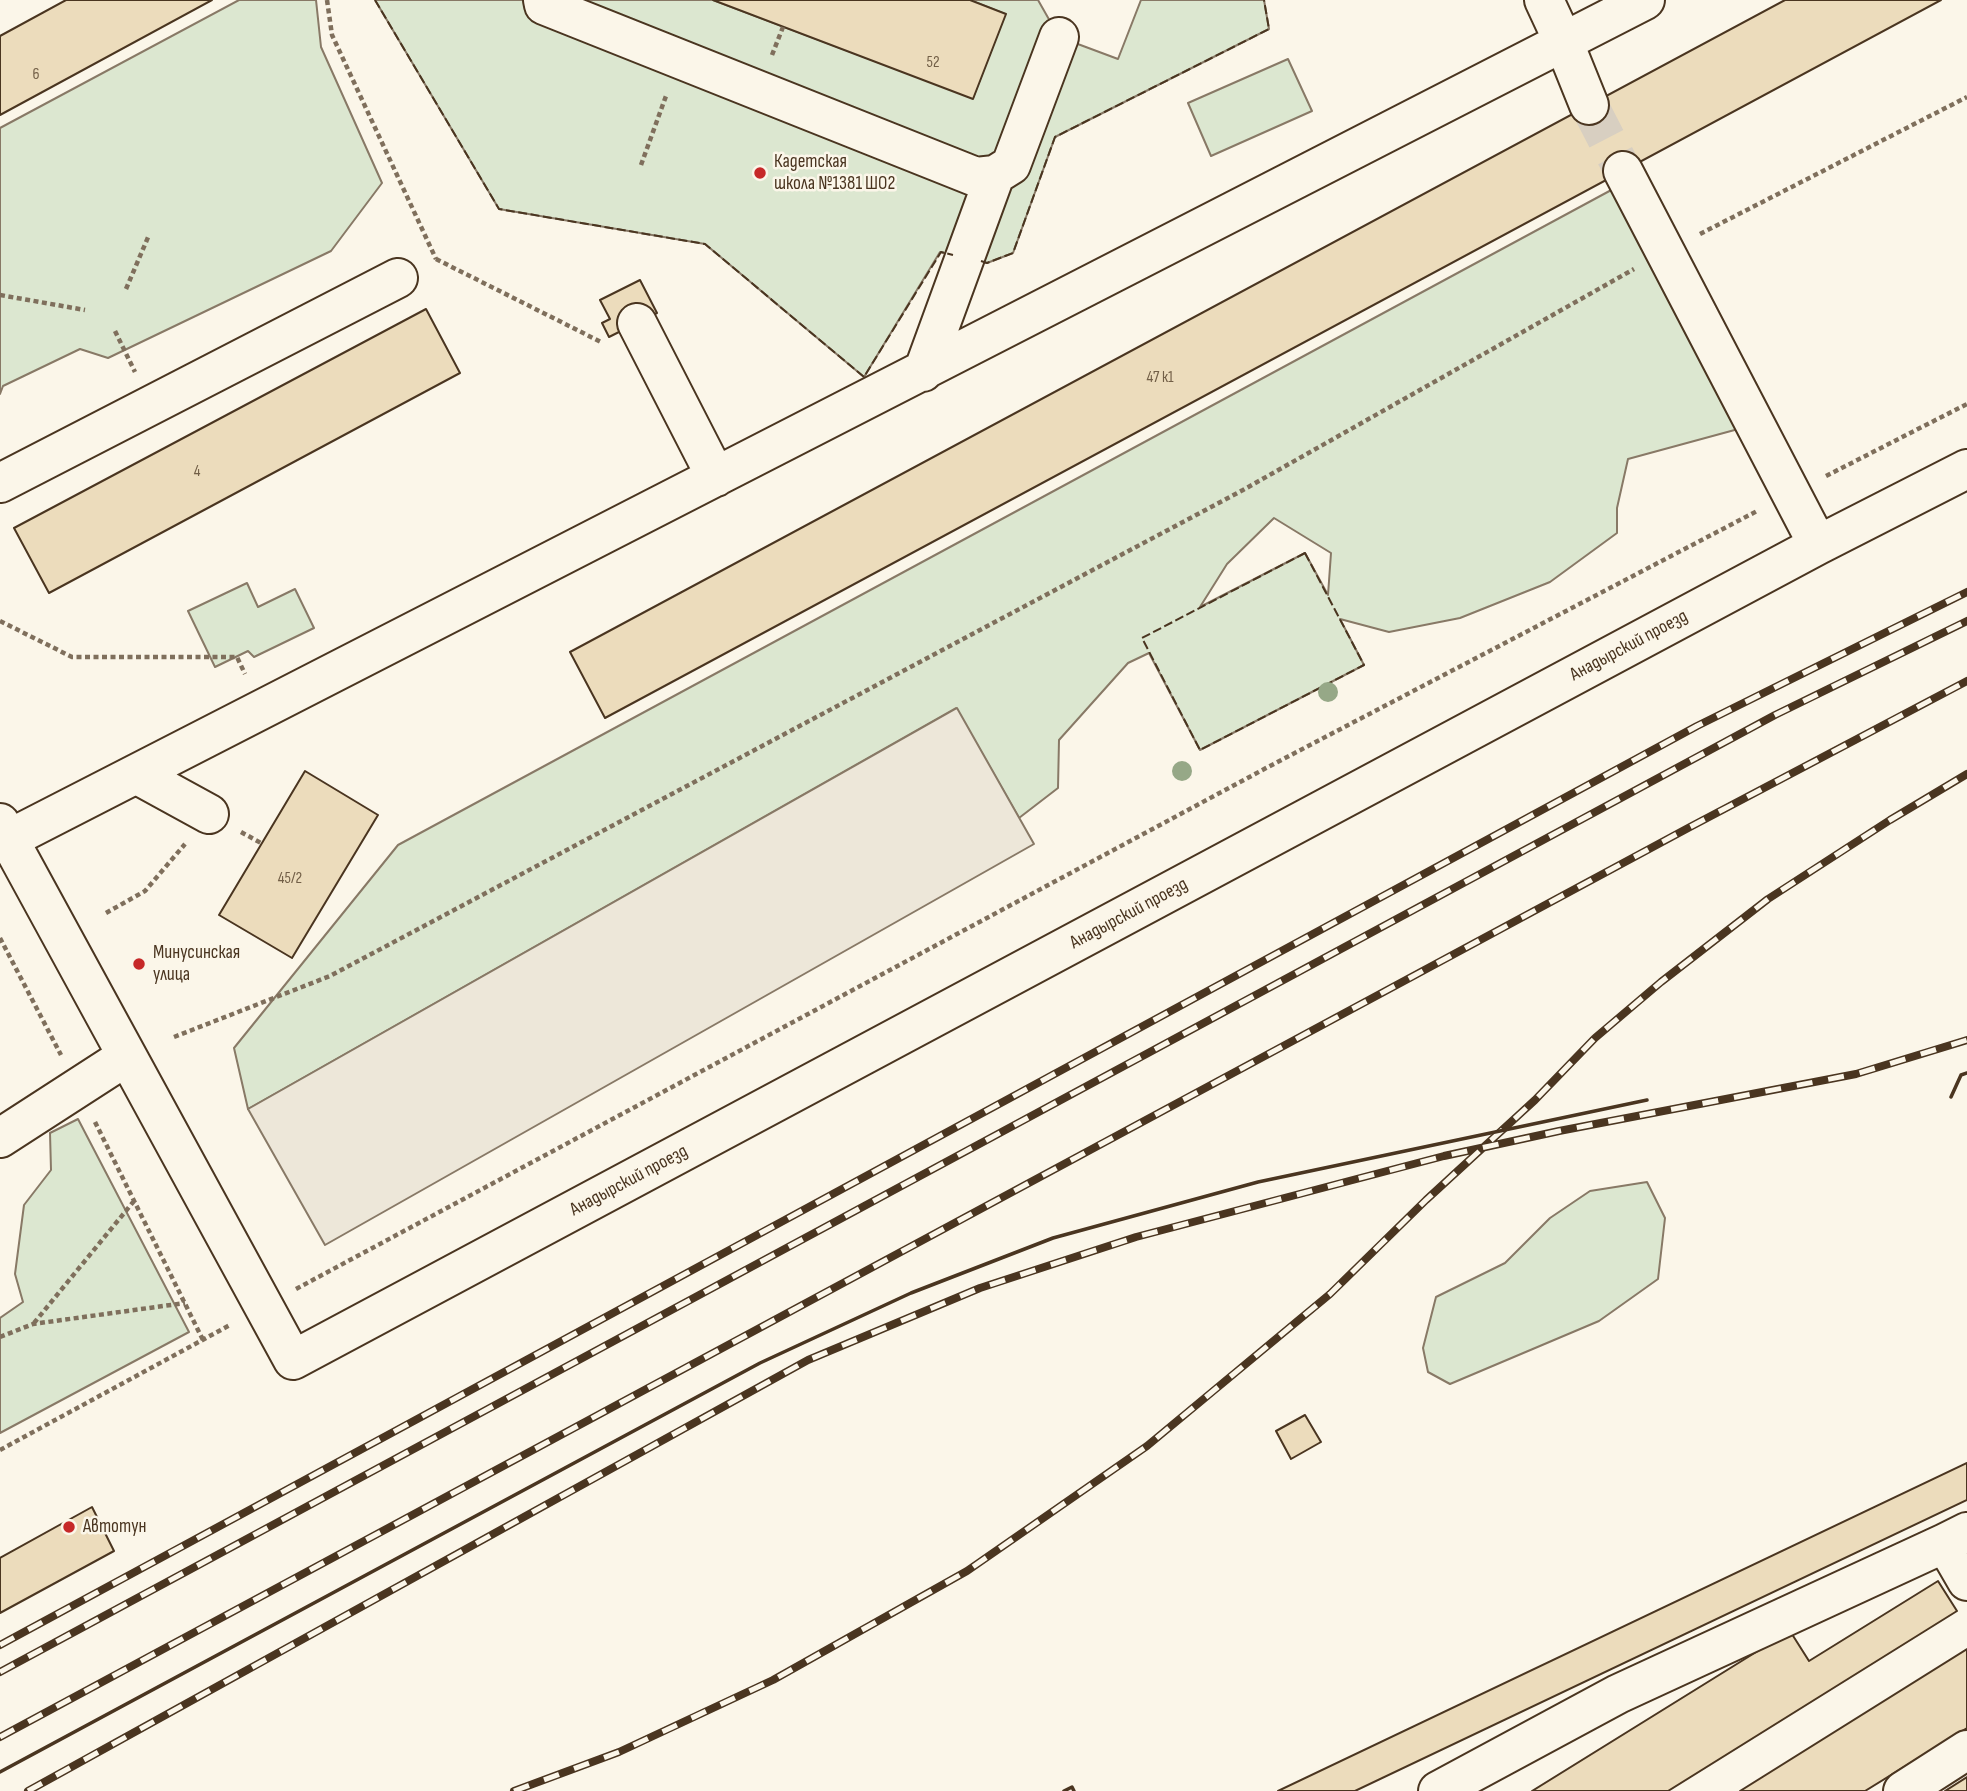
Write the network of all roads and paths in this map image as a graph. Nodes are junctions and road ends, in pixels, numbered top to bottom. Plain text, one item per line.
1 (327, 0) edge
2 (543, 0) edge
3 (1544, 0) edge
4 (1645, 0) edge
5 (1059, 37) dead end
6 (1564, 43) junction
7 (679, 58) junction
8 (1967, 97) edge
9 (1589, 105) tunnel mouth
10 (640, 165) dead end
11 (1623, 171) tunnel mouth
12 (995, 175) junction
13 (149, 235) dead end
14 (1665, 252) junction
15 (436, 259) junction
16 (398, 278) joint
17 (126, 289) dead end
18 (0, 295) edge
19 (85, 310) dead end
20 (115, 331) dead end
21 (643, 333) joint
22 (125, 351) dead end
23 (923, 372) junction
24 (1967, 404) edge
25 (1967, 469) edge
26 (716, 477) junction
27 (0, 483) edge
28 (1791, 493) junction
29 (1818, 545) junction
30 (0, 621) edge
31 (237, 657) dead end
32 (136, 774) junction
33 (209, 814) joint
34 (4, 831) edge
35 (106, 913) dead end
36 (0, 938) edge
37 (174, 1037) dead end
38 (127, 1056) junction
39 (78, 1087) junction
40 (0, 1138) edge
41 (134, 1201) junction
42 (185, 1303) junction
43 (265, 1307) junction
44 (33, 1324) junction
45 (0, 1338) edge
46 (203, 1340) junction
47 (0, 1450) edge
48 (1956, 1538) edge
49 (1967, 1581) edge
50 (1967, 1750) edge
51 (1438, 1791) edge
52 (1902, 1791) edge

1 - 15 path
2 - 7 street
3 - 6 street
4 - 6 street
5 - 12 street
6 - 9 street
6 - 23 street
7 - 10 path
7 - 12 street
8 - 14 path
11 - 14 street
12 - 23 street
13 - 17 path
14 - 28 street
14 - 37 path
15 - 16 path
15 - 21 path
16 - 27 street
18 - 19 path
20 - 22 path
21 - 26 street
23 - 26 street
24 - 28 path
25 - 29 street, Анадырский проезд
26 - 32 street
28 - 29 street
28 - 43 path
29 - 43 street, Анадырский проезд
30 - 31 path
32 - 33 street
32 - 34 street
33 - 35 path
34 - 38 street
36 - 39 path
38 - 39 street
38 - 43 street
39 - 40 street
39 - 41 path
41 - 42 path
41 - 44 path
42 - 44 path
42 - 46 path
43 - 46 path
44 - 45 path
46 - 47 path
48 - 49 street
48 - 51 street
50 - 52 street

